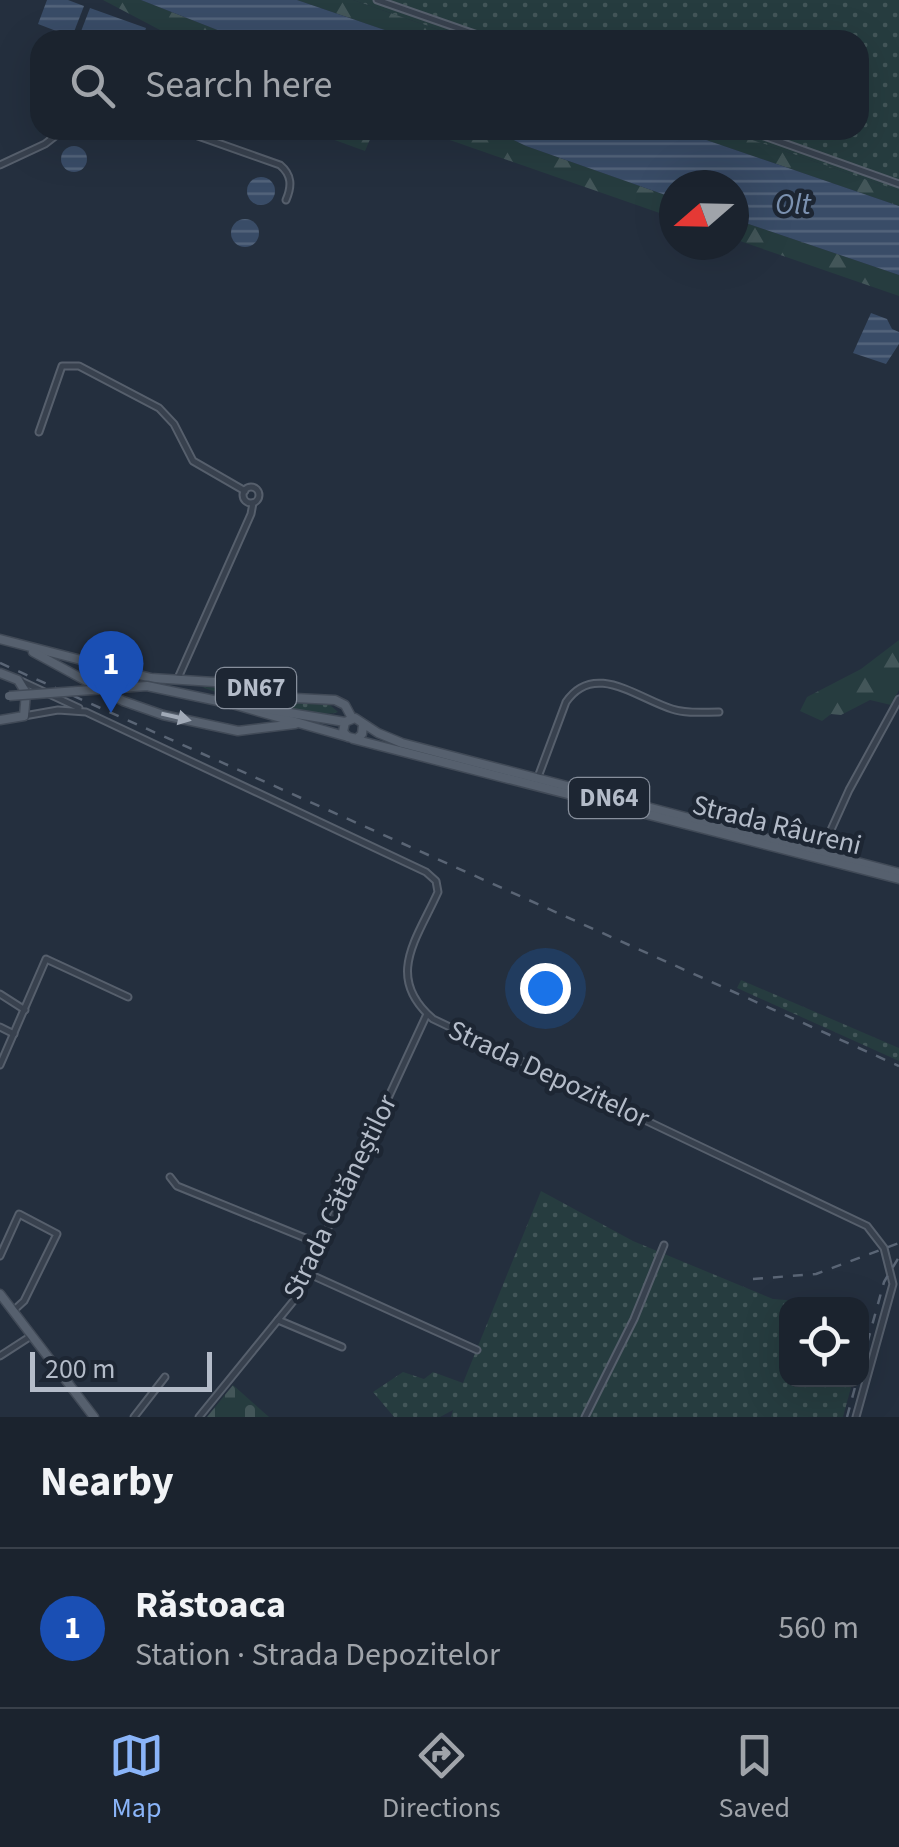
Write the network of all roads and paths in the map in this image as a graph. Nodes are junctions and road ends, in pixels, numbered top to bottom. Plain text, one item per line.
1 (377, 0) edge
2 (463, 30) edge
3 (50, 140) edge
4 (209, 140) edge
5 (775, 140) edge
6 (0, 166) edge
7 (899, 184) edge
8 (286, 200) dead end
9 (39, 432) dead end
10 (244, 491) junction
11 (254, 502) junction
12 (0, 639) edge
13 (24, 648) junction
14 (104, 666) junction
15 (0, 673) edge
16 (18, 680) junction
17 (177, 680) junction
18 (93, 686) junction
19 (4, 696) edge
20 (899, 700) edge
21 (232, 704) junction
22 (86, 712) junction
23 (719, 712) dead end
24 (24, 716) junction
25 (890, 716) junction
26 (899, 719) edge
27 (0, 720) edge
28 (349, 720) junction
29 (294, 724) junction
30 (363, 724) junction
31 (351, 738) junction
32 (537, 779) junction
33 (821, 852) junction
34 (797, 853) junction
35 (845, 865) junction
36 (899, 876) edge
37 (0, 994) edge
38 (128, 997) dead end
39 (25, 1010) junction
40 (427, 1014) junction
41 (0, 1027) edge
42 (14, 1034) junction
43 (0, 1065) edge
44 (170, 1177) dead end
45 (321, 1245) junction
46 (664, 1245) dead end
47 (0, 1256) edge
48 (308, 1273) junction
49 (0, 1294) edge
50 (13, 1311) junction
51 (278, 1320) junction
52 (32, 1336) junction
53 (342, 1346) dead end
54 (477, 1350) dead end
55 (0, 1356) edge
56 (166, 1376) dead end
57 (94, 1417) edge
58 (134, 1417) edge
59 (199, 1417) edge
60 (585, 1417) edge
61 (856, 1417) edge

1 - 2 street
3 - 6 street
4 - 8 street
5 - 7 street
9 - 10 street
10 - 11 street
10 - 11 street
11 - 17 street
12 - 13 main road, DN67
13 - 14 main road, DN67
13 - 18 main road, DN67
14 - 17 main road, DN67
14 - 18 main road
15 - 16 main road
16 - 22 street
16 - 24 main road
17 - 28 main road, DN67
18 -> 29 main road, DN67
19 - 21 main road, DN64, bridge
20 - 25 street
21 - 28 main road, DN64
21 - 29 main road, DN64
22 - 24 street, Strada Depozitelor
22 - 40 street, Strada Depozitelor
23 - 32 street
24 - 27 main road
25 - 26 street
25 - 33 street
28 - 30 main road, DN64
28 - 31 main road
29 - 31 main road, DN67
30 - 31 main road
30 - 32 main road, Strada Râureni / DN64
31 - 34 main road, Strada Râureni / DN64
32 - 33 main road, Strada Râureni / DN64
33 - 34 street
33 - 35 street
33 - 36 main road, Strada Râureni / DN64
34 - 35 main road, Strada Râureni / DN64
35 - 36 main road, Strada Râureni / DN64
37 - 39 street
38 - 39 street
39 - 42 street
40 - 45 street, Strada Cătăneștilor
40 - 61 street, Strada Depozitelor
41 - 42 street
42 - 43 street
44 - 45 street
45 - 48 street, Strada Cătăneștilor
46 - 60 street
47 - 50 street
48 - 51 street, Strada Cătăneștilor
48 - 54 street
49 - 50 main road
50 - 52 main road
51 - 53 street
51 - 59 street, Strada Cătăneștilor
52 - 55 street
52 - 57 main road
56 - 58 street

